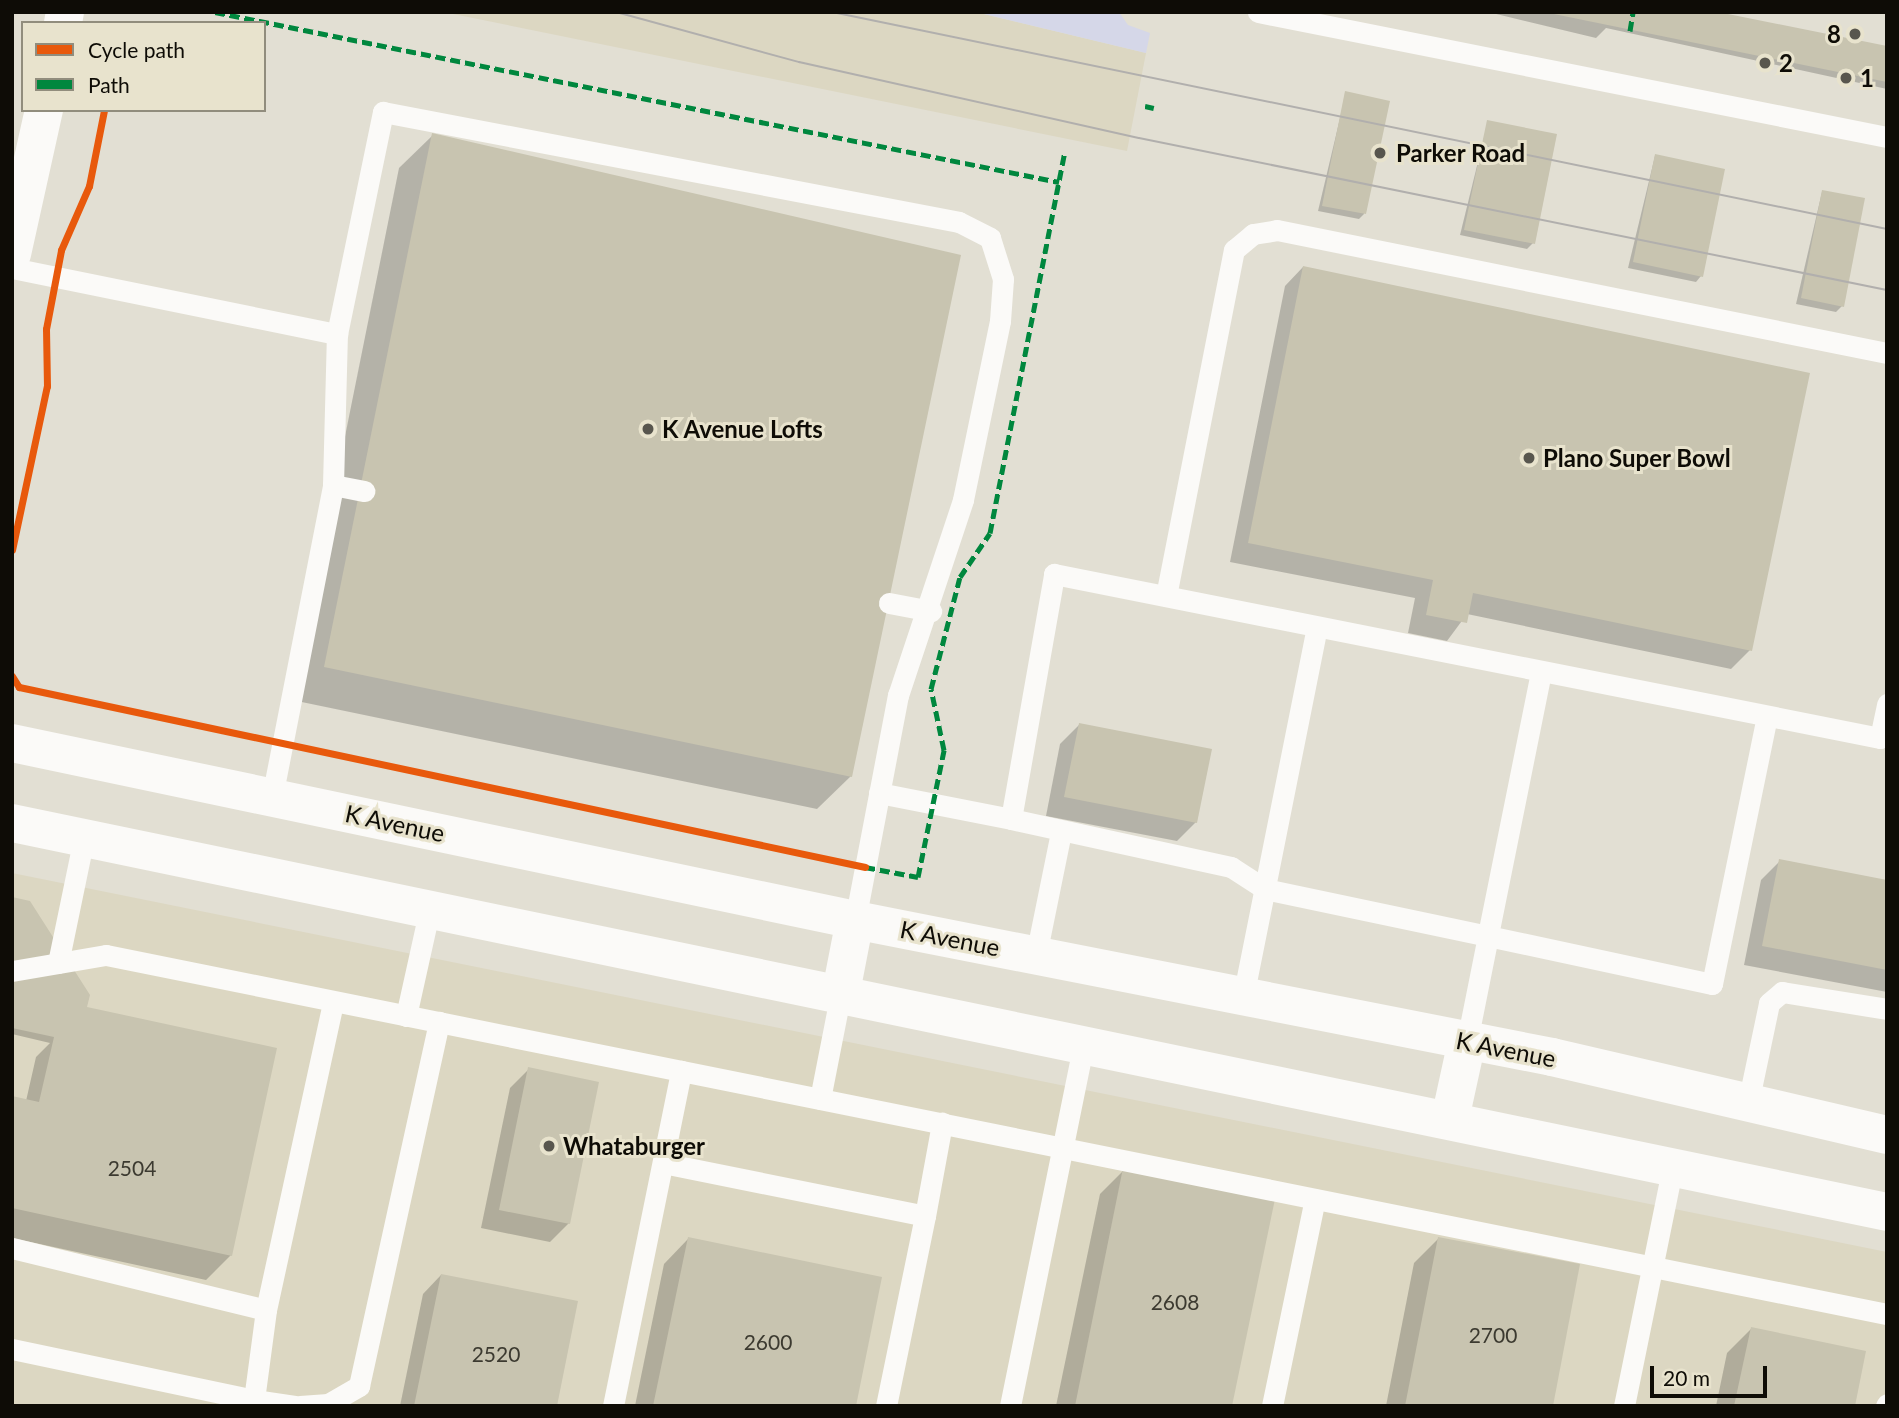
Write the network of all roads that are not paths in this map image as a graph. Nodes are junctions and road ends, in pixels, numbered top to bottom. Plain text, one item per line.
1 (1258, 12) edge
2 (44, 112) edge
3 (1887, 137) edge
4 (12, 254) edge
5 (12, 268) edge
6 (337, 334) junction
7 (1887, 354) edge
8 (333, 485) junction
9 (365, 491) dead end
10 (1166, 596) junction
11 (889, 603) dead end
12 (930, 611) junction
13 (1317, 628) junction
14 (1541, 672) junction
15 (1887, 704) edge
16 (1767, 717) junction
17 (12, 743) edge
18 (879, 793) junction
19 (271, 797) junction
20 (1011, 819) junction
21 (12, 823) edge
22 (1061, 832) junction
23 (84, 838) junction
24 (1265, 889) junction
25 (430, 908) junction
26 (855, 920) junction
27 (1488, 936) junction
28 (1036, 955) junction
29 (58, 963) junction
30 (12, 971) edge
31 (840, 997) junction
32 (1243, 997) junction
33 (333, 1002) junction
34 (1887, 1009) edge
35 (406, 1016) junction
36 (439, 1022) junction
37 (1466, 1041) junction
38 (1084, 1043) junction
39 (681, 1071) junction
40 (820, 1099) junction
41 (1748, 1103) junction
42 (1450, 1119) junction
43 (942, 1124) junction
44 (1887, 1135) edge
45 (1066, 1149) junction
46 (663, 1163) junction
47 (1673, 1166) junction
48 (1315, 1199) junction
49 (1887, 1212) edge
50 (925, 1216) junction
51 (12, 1248) edge
52 (1653, 1267) junction
53 (266, 1310) junction
54 (1887, 1314) edge
55 (12, 1349) edge
56 (254, 1400) junction
57 (298, 1406) edge
58 (613, 1406) edge
59 (886, 1406) edge
60 (1010, 1406) edge
61 (1272, 1406) edge
62 (1624, 1406) edge

1 - 3 lane
2 - 4 main road
5 - 6 lane
6 - 8 lane
6 - 12 lane
7 - 10 lane
8 - 9 lane
8 - 19 lane
10 - 13 lane
10 - 20 lane
11 - 12 lane
12 - 18 lane
13 - 14 lane
13 - 24 lane
14 - 16 lane
14 - 27 lane
15 - 16 lane
16 - 27 lane
17 - 19 main road, K Avenue
18 - 20 lane
18 - 26 lane
19 - 26 main road, K Avenue
20 - 22 lane
21 - 23 main road
22 - 24 lane
22 - 28 lane
23 - 25 main road
23 - 29 lane
24 - 27 lane
24 - 32 lane
25 - 31 main road
25 - 35 lane
26 - 28 main road, K Avenue
26 - 31 main road
27 - 37 lane
28 - 32 main road, K Avenue
29 - 30 lane
29 - 33 lane
31 - 38 main road
31 - 40 lane
32 - 37 main road, K Avenue
33 - 35 lane
33 - 53 lane
34 - 41 lane
35 - 36 lane
36 - 39 lane
36 - 57 lane
37 - 41 main road, K Avenue
37 - 42 main road
38 - 42 main road
38 - 45 lane
39 - 40 lane
39 - 46 lane
40 - 43 lane
41 - 44 main road, K Avenue
42 - 47 main road
43 - 45 lane
43 - 50 lane
45 - 48 lane
45 - 60 lane
46 - 50 lane
46 - 58 lane
47 - 49 main road
47 - 52 lane
48 - 52 lane
48 - 61 lane
50 - 59 lane
51 - 53 lane
52 - 54 lane
52 - 62 lane
53 - 56 lane
55 - 56 lane
56 - 57 lane

